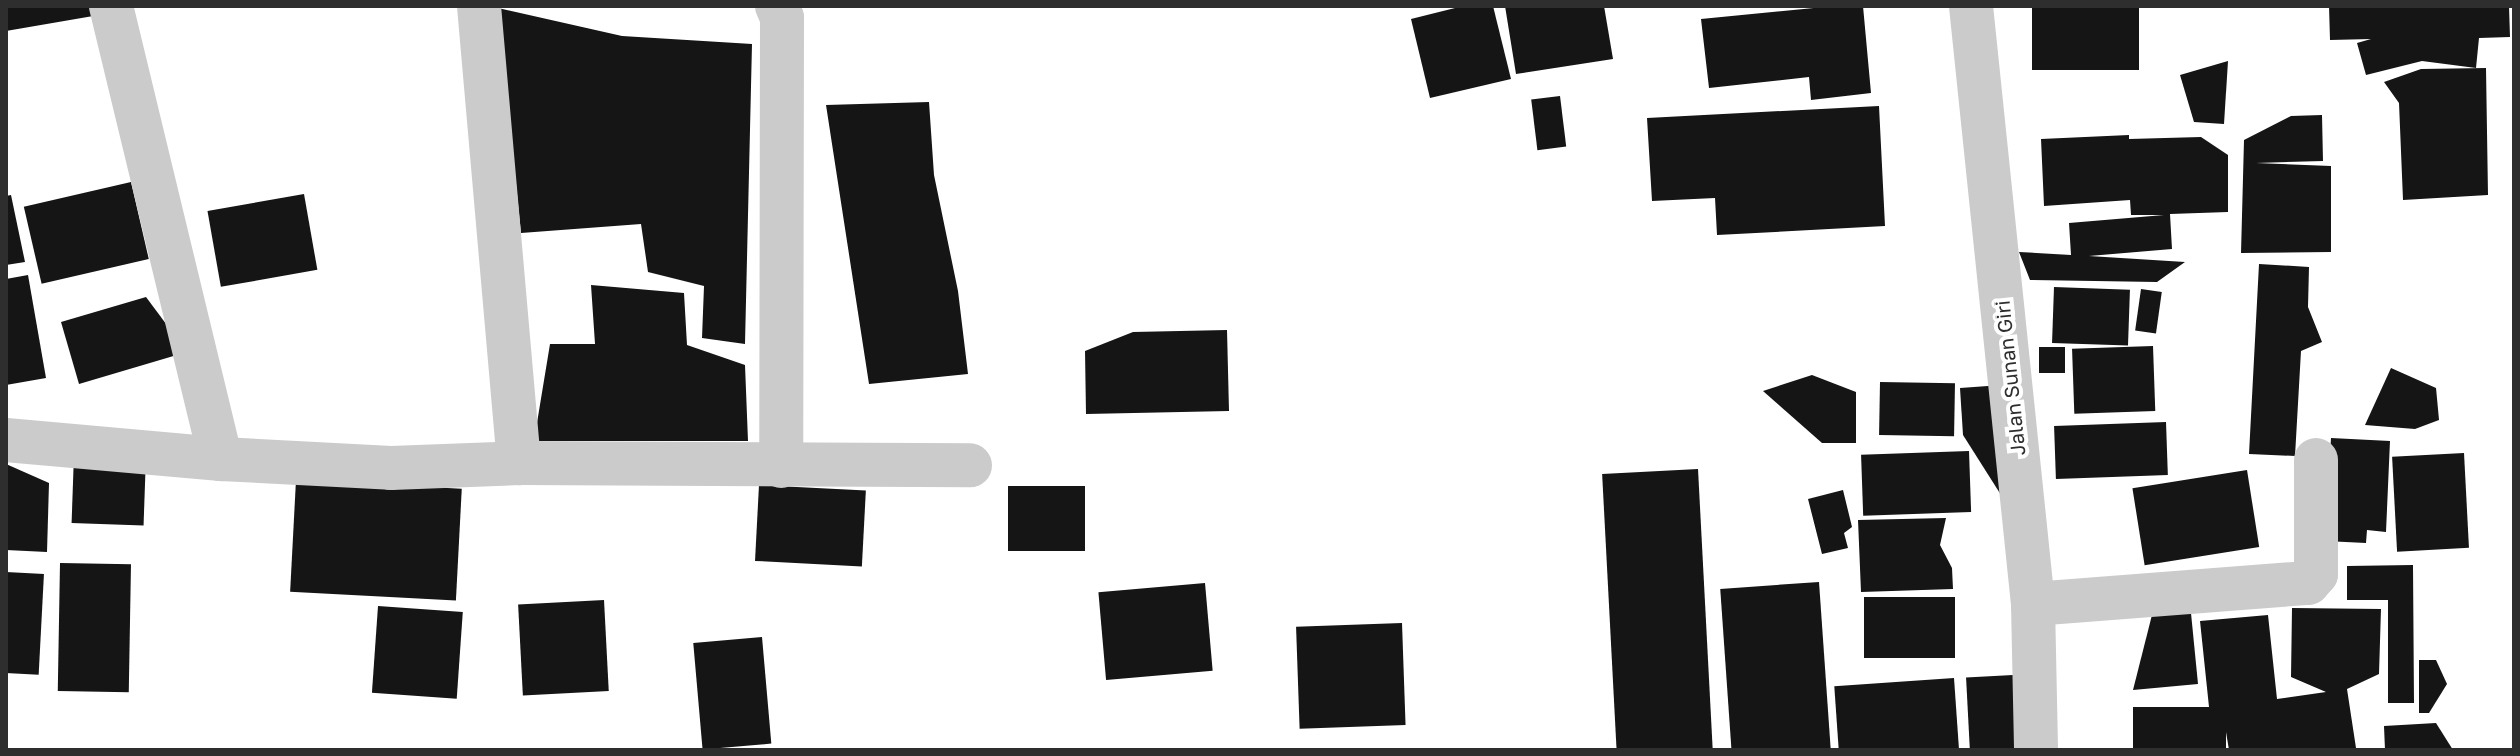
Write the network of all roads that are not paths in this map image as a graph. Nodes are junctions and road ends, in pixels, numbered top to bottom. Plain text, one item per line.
1 (111, 6) edge
2 (479, 6) edge
3 (777, 6) edge
4 (1971, 6) edge
5 (6, 440) edge
6 (221, 459) junction
7 (2316, 460) dead end
8 (519, 463) junction
9 (970, 465) dead end
10 (781, 466) junction
11 (2033, 604) junction
12 (2036, 750) edge

1 - 6 street
2 - 8 street
3 - 10 street
4 - 11 street, Jalan Sunan Giri
5 - 6 street
6 - 8 street
7 - 11 street
8 - 10 street
9 - 10 street
11 - 12 street, Jalan Sunan Giri

